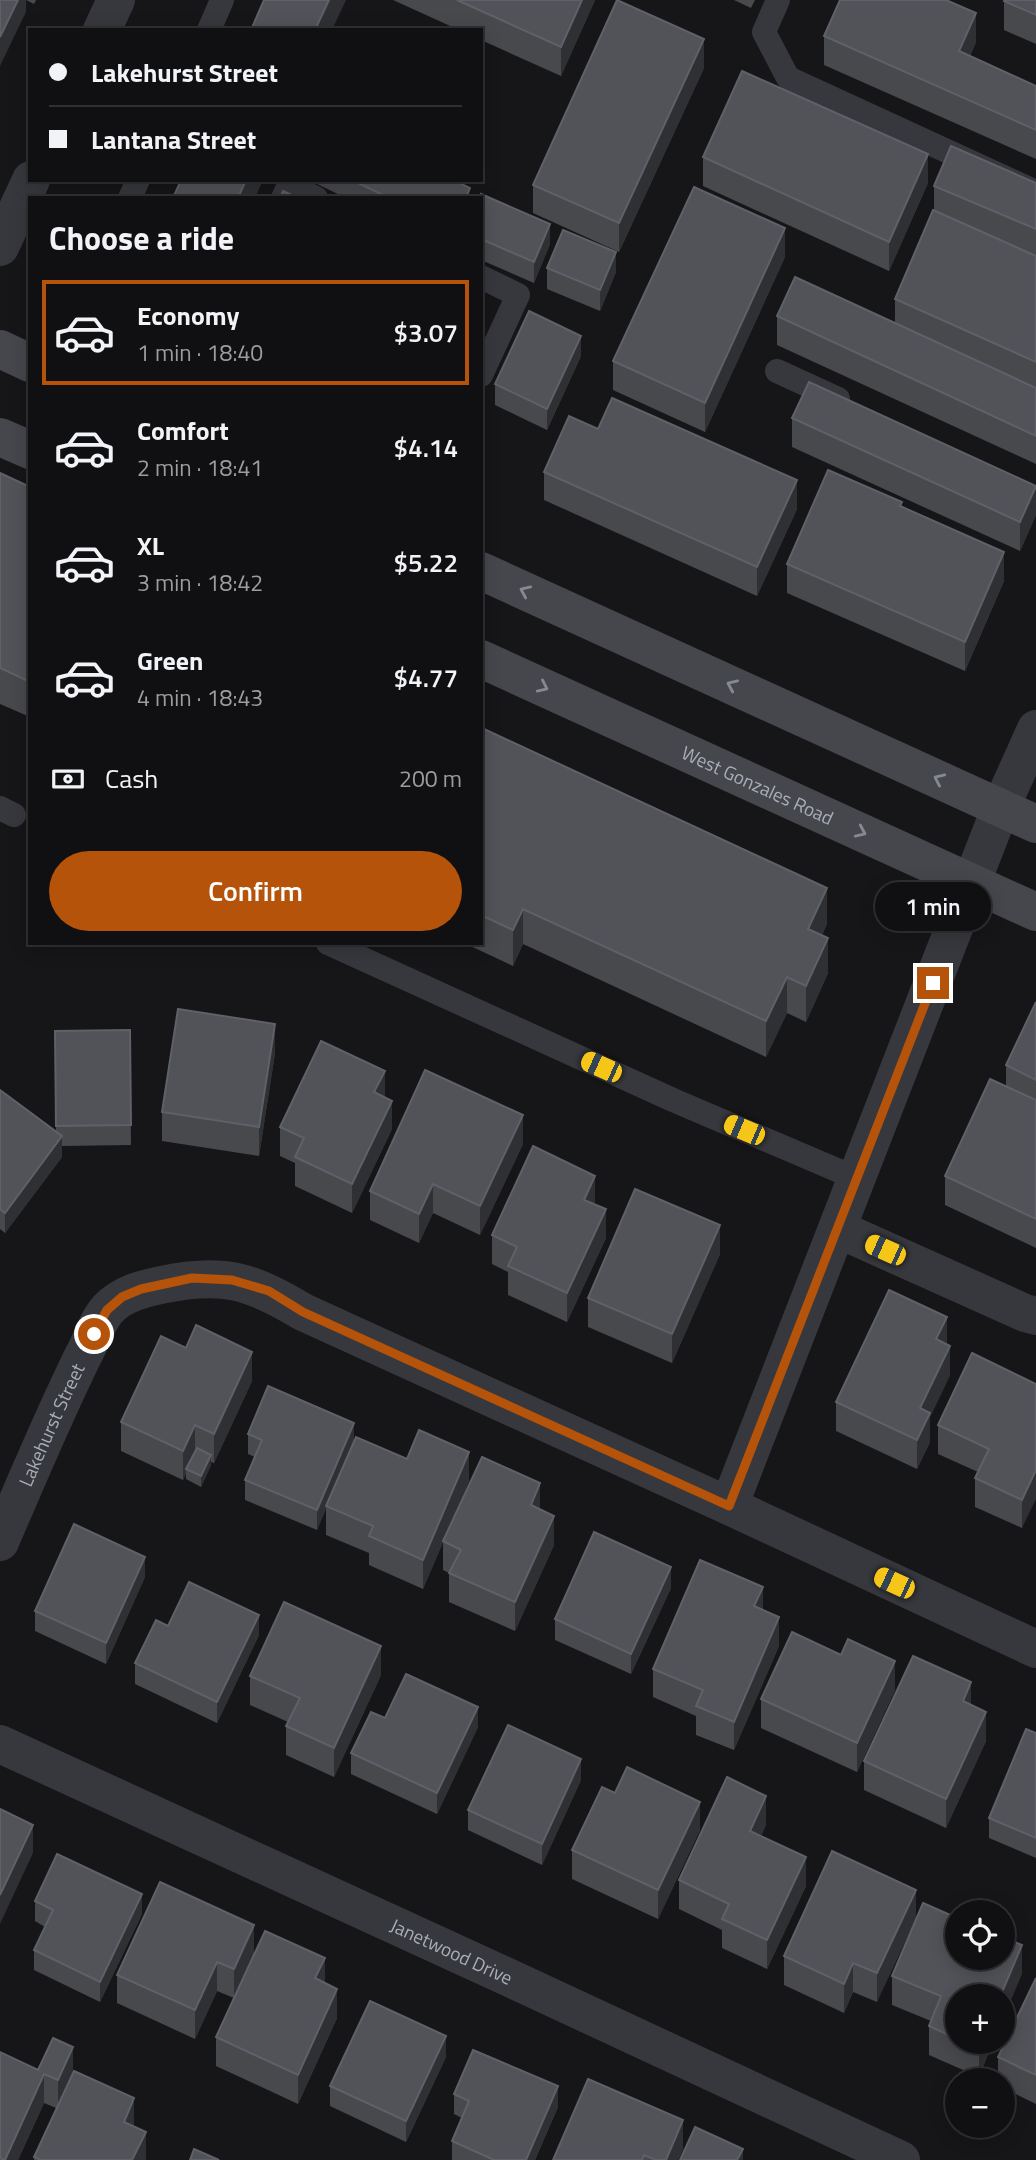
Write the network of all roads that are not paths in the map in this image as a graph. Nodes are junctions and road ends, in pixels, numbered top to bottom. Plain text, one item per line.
1 (116, 0) edge
2 (222, 0) edge
3 (778, 0) edge
4 (103, 28) edge
5 (209, 28) edge
6 (1036, 192) edge
7 (284, 196) edge
8 (312, 196) edge
9 (483, 278) edge
10 (0, 349) edge
11 (28, 362) edge
12 (483, 370) edge
13 (777, 371) dead end
14 (863, 410) edge
15 (0, 437) edge
16 (28, 449) edge
17 (483, 572) edge
18 (483, 660) edge
19 (1036, 729) edge
20 (1001, 807) junction
21 (1036, 824) edge
22 (972, 882) junction
23 (1036, 912) edge
24 (334, 945) edge
25 (858, 1179) junction
26 (838, 1229) junction
27 (1036, 1316) edge
28 (729, 1506) junction
29 (0, 1542) edge
30 (1036, 1649) edge
31 (0, 1745) edge
32 (901, 2160) edge

1 - 4 street
2 - 5 lane
3 - 6 lane
7 - 8 lane
9 - 12 lane
10 - 11 main road
13 - 14 lane
15 - 16 main road
20 -> 17 main road
18 -> 22 main road, West Gonzales Road
19 - 20 street
20 - 21 main road
20 - 22 street
22 - 23 main road, West Gonzales Road
22 - 25 street
24 - 25 lane
25 - 26 street
26 - 27 street
26 - 28 street
28 - 29 street, Lakehurst Street
28 - 30 street, Lakehurst Street
31 - 32 street, Janetwood Drive

